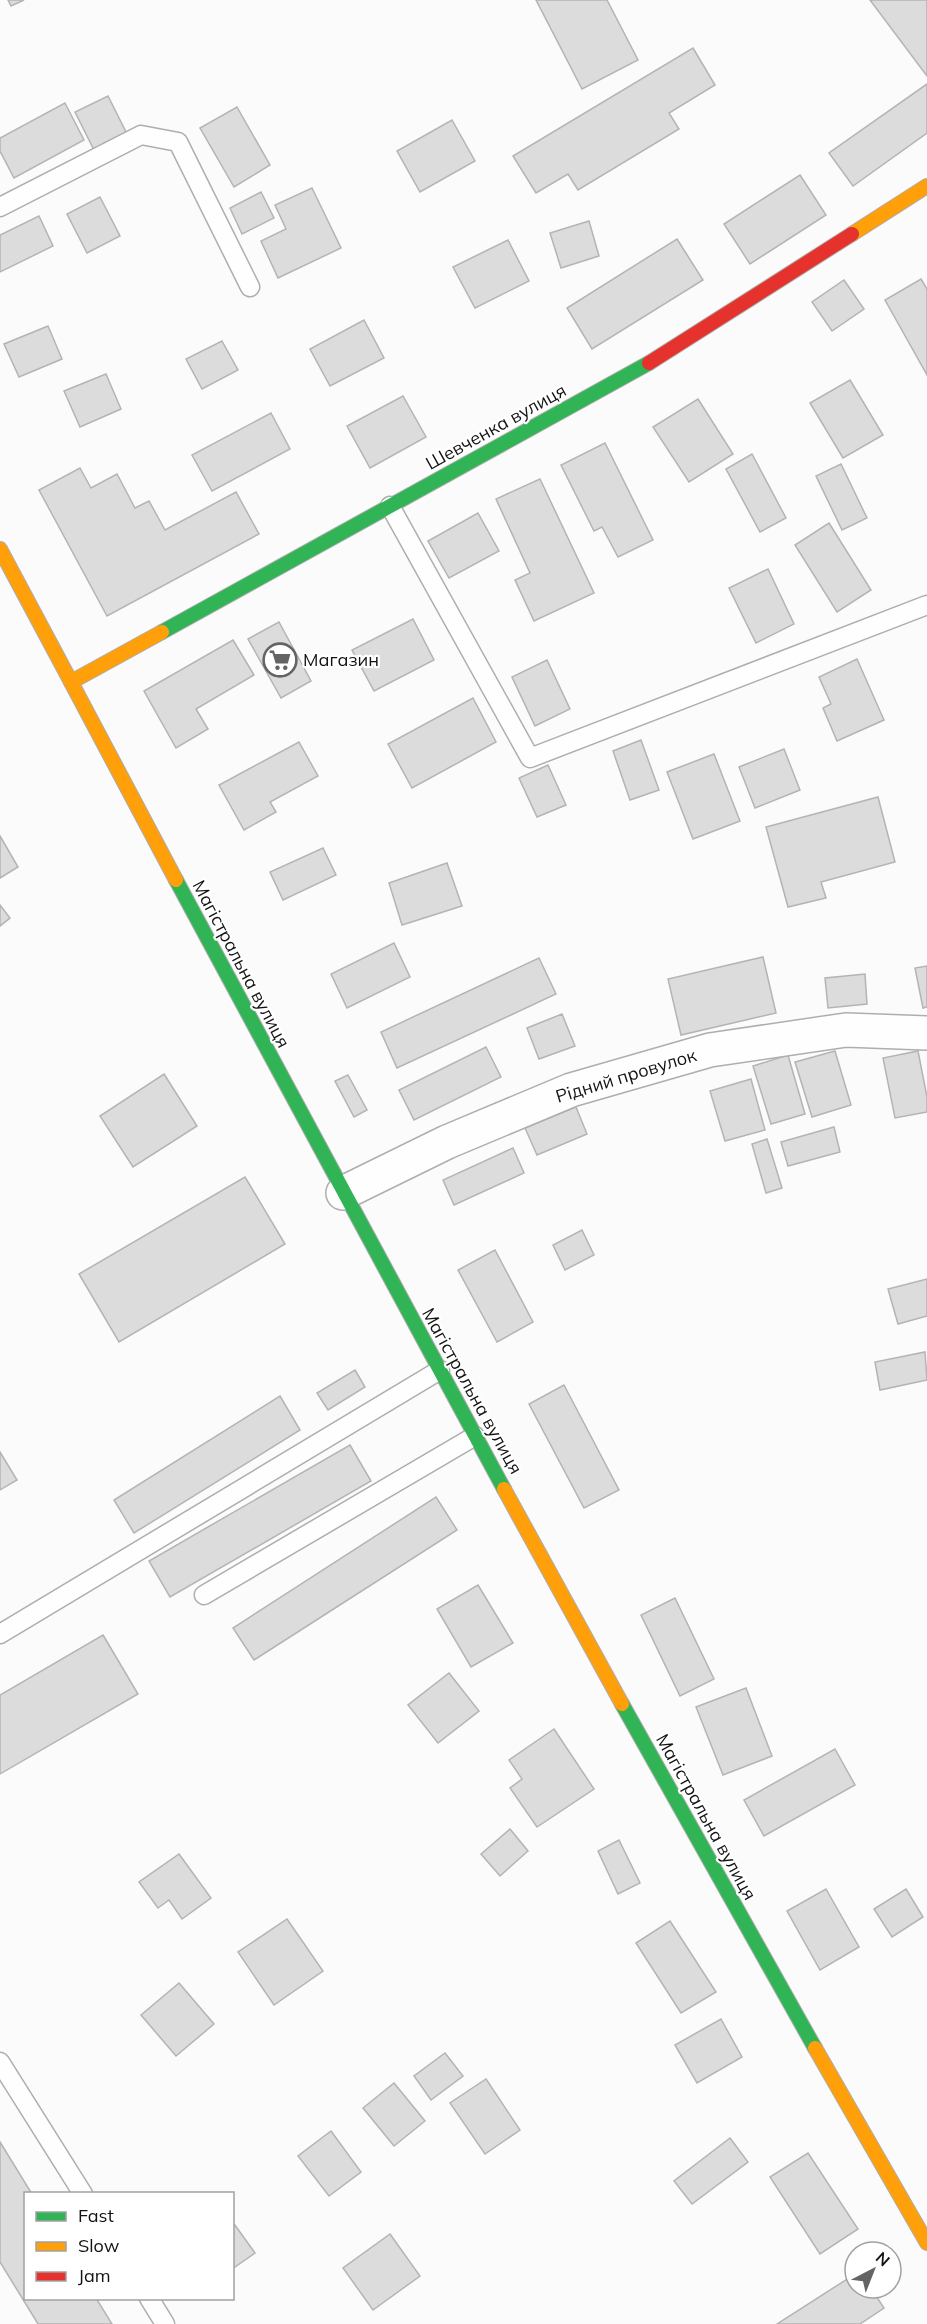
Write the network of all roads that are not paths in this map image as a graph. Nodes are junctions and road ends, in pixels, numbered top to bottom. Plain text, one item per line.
1 (927, 186) edge
2 (0, 207) edge
3 (249, 287) dead end
4 (390, 506) junction
5 (0, 549) edge
6 (927, 605) edge
7 (71, 682) junction
8 (927, 1033) edge
9 (343, 1193) junction
10 (440, 1370) junction
11 (475, 1436) junction
12 (204, 1594) dead end
13 (0, 1634) edge
14 (0, 2062) edge
15 (82, 2192) edge
16 (927, 2243) edge
17 (150, 2300) edge
18 (165, 2324) edge

1 - 4 main road, Шевченка вулиця
2 - 3 lane
4 - 6 lane
4 - 7 main road, Шевченка вулиця
5 - 7 main road, Магістральна вулиця
7 - 9 main road, Магістральна вулиця
8 - 9 street, Рідний провулок
9 - 10 main road, Магістральна вулиця
10 - 11 main road, Магістральна вулиця
10 - 13 lane
11 - 12 lane
11 - 16 main road, Магістральна вулиця
14 - 15 lane
17 - 18 lane

